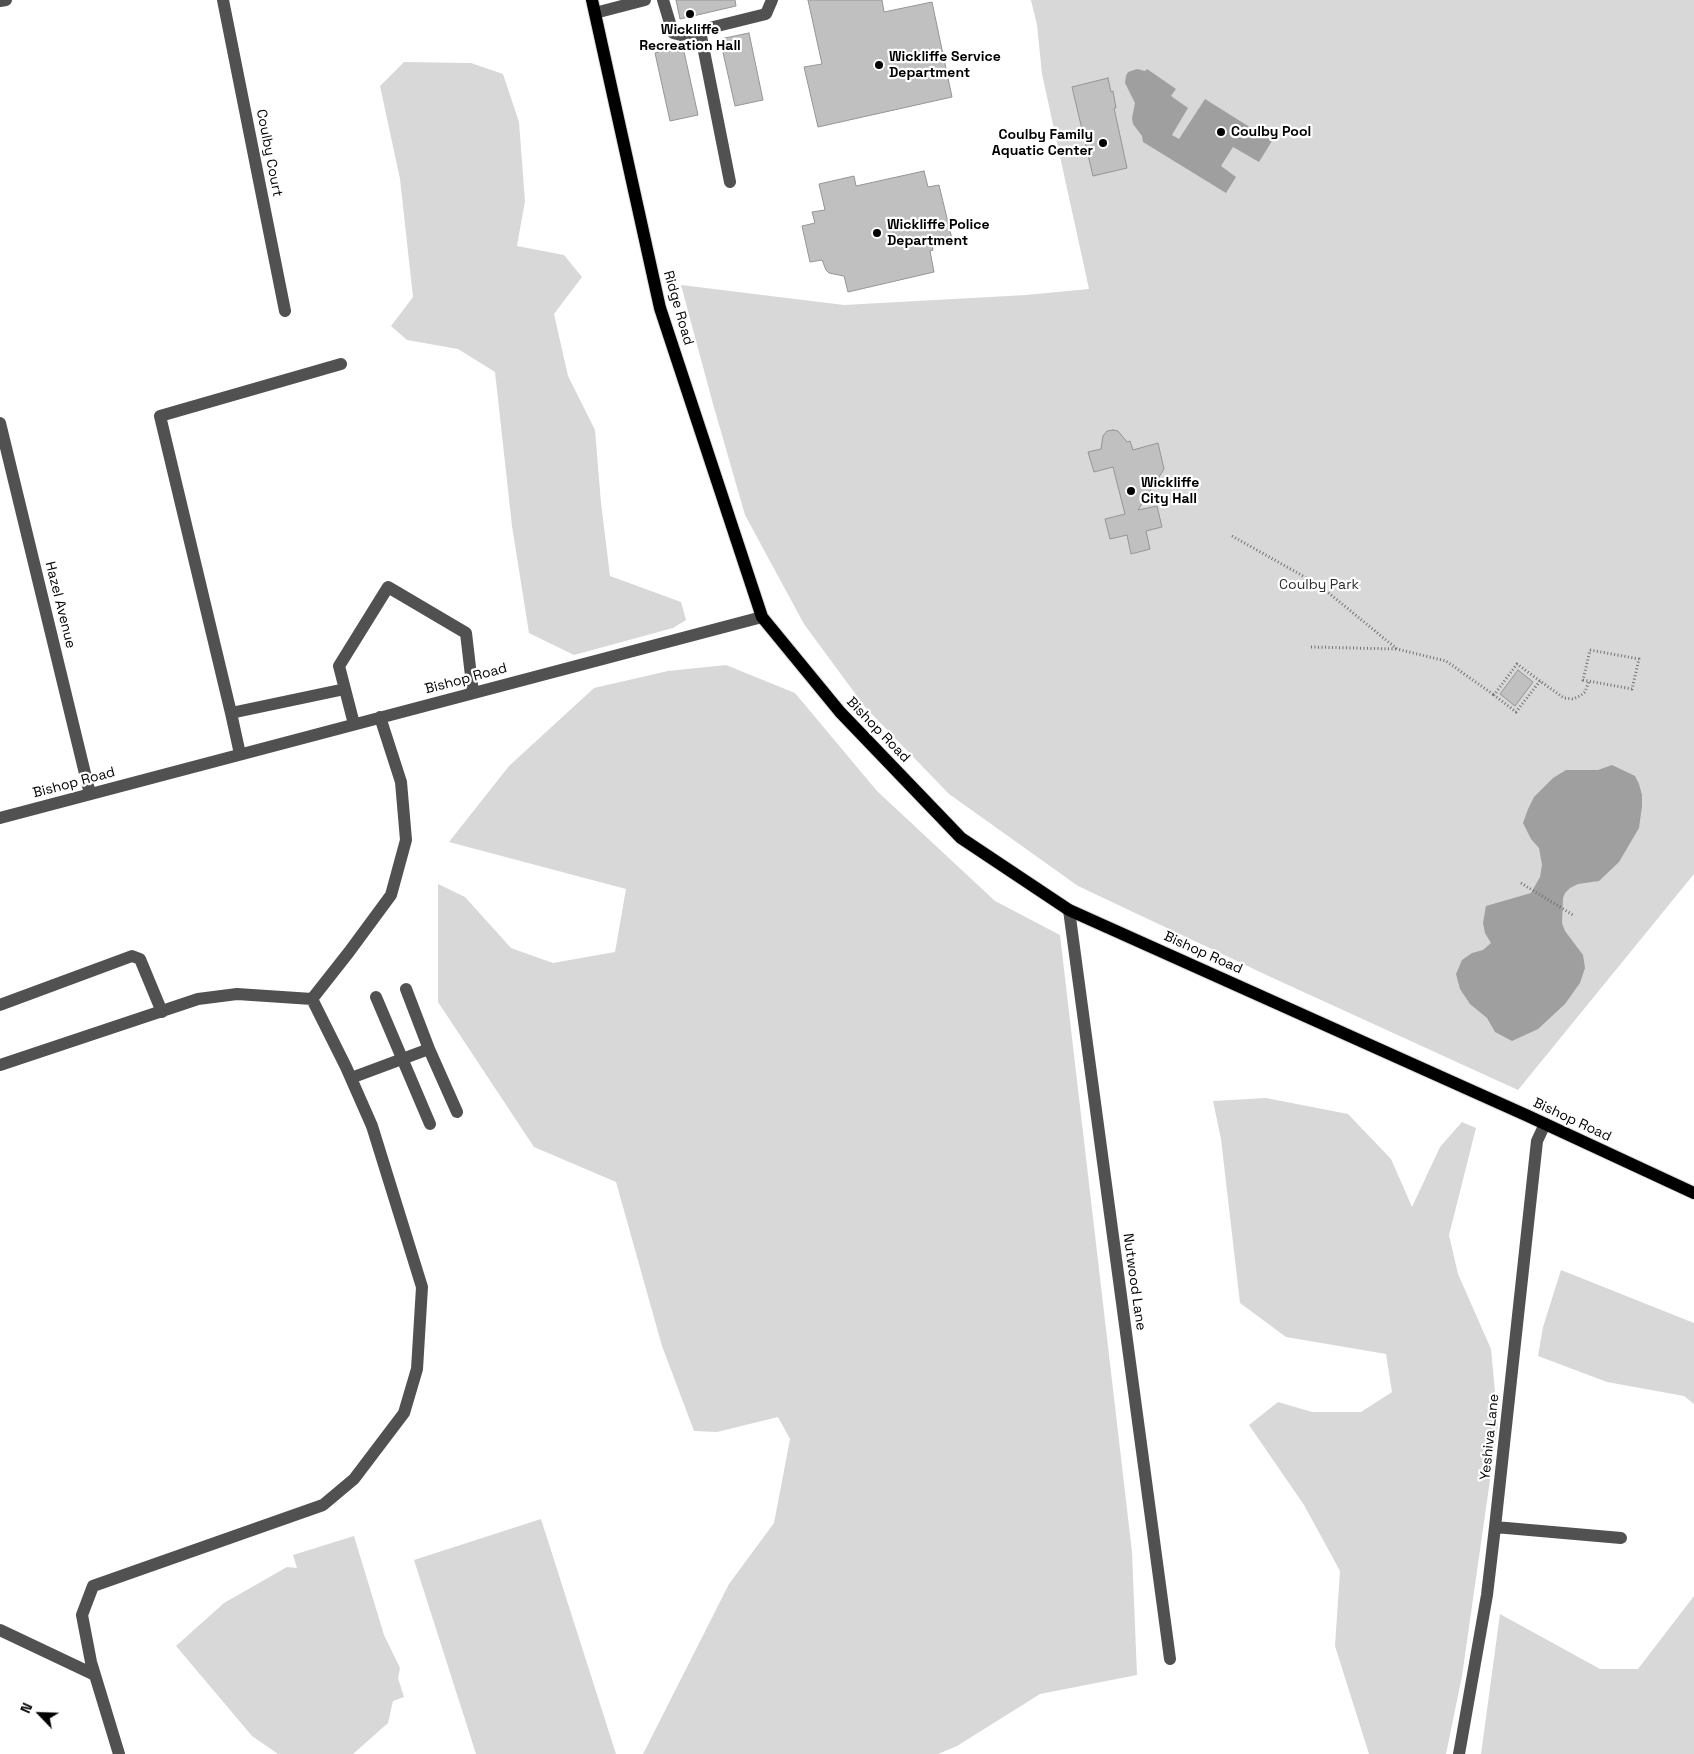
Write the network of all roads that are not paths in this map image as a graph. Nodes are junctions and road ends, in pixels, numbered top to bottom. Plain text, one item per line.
1 (6, 0) edge
2 (223, 0) edge
3 (592, 0) edge
4 (645, 0) edge
5 (663, 0) edge
6 (772, 0) edge
7 (0, 1) edge
8 (595, 13) junction
9 (700, 31) junction
10 (730, 182) dead end
11 (285, 312) dead end
12 (341, 364) dead end
13 (0, 423) edge
14 (762, 617) junction
15 (345, 689) junction
16 (473, 693) junction
17 (231, 714) junction
18 (380, 717) junction
19 (354, 724) junction
20 (240, 754) junction
21 (90, 794) junction
22 (0, 818) edge
23 (1070, 910) junction
24 (406, 989) dead end
25 (376, 997) dead end
26 (312, 999) junction
27 (0, 1005) edge
28 (162, 1012) junction
29 (429, 1049) junction
30 (402, 1059) junction
31 (0, 1065) edge
32 (351, 1078) junction
33 (457, 1112) dead end
34 (430, 1124) dead end
35 (1545, 1124) junction
36 (1694, 1193) edge
37 (1495, 1527) junction
38 (1621, 1538) dead end
39 (0, 1630) edge
40 (1170, 1659) dead end
41 (95, 1675) junction
42 (120, 1754) edge
43 (1459, 1754) edge

1 - 7 street
2 - 11 street, Coulby Court
3 - 8 main road, Ridge Road
4 - 8 street
5 - 9 street
6 - 9 street
8 - 14 main road, Ridge Road
9 - 10 street
12 - 17 street
13 - 21 street, Hazel Avenue
14 - 16 street, Bishop Road
14 - 23 main road, Bishop Road
15 - 16 street
15 - 17 street
15 - 19 street
16 - 18 street, Bishop Road
17 - 20 street
18 - 19 street, Bishop Road
18 - 26 street
19 - 20 street, Bishop Road
20 - 21 street, Bishop Road
21 - 22 street, Bishop Road
23 - 35 main road, Bishop Road
23 - 40 street, Nutwood Lane
24 - 29 street
25 - 30 street
26 - 28 street
26 - 32 street
27 - 28 street
28 - 31 street
29 - 30 street
29 - 33 street
30 - 32 street
30 - 34 street
32 - 41 street
35 - 36 main road, Bishop Road
35 - 37 street, Yeshiva Lane
37 - 38 street
37 - 43 street, Yeshiva Lane
39 - 41 street
41 - 42 street

